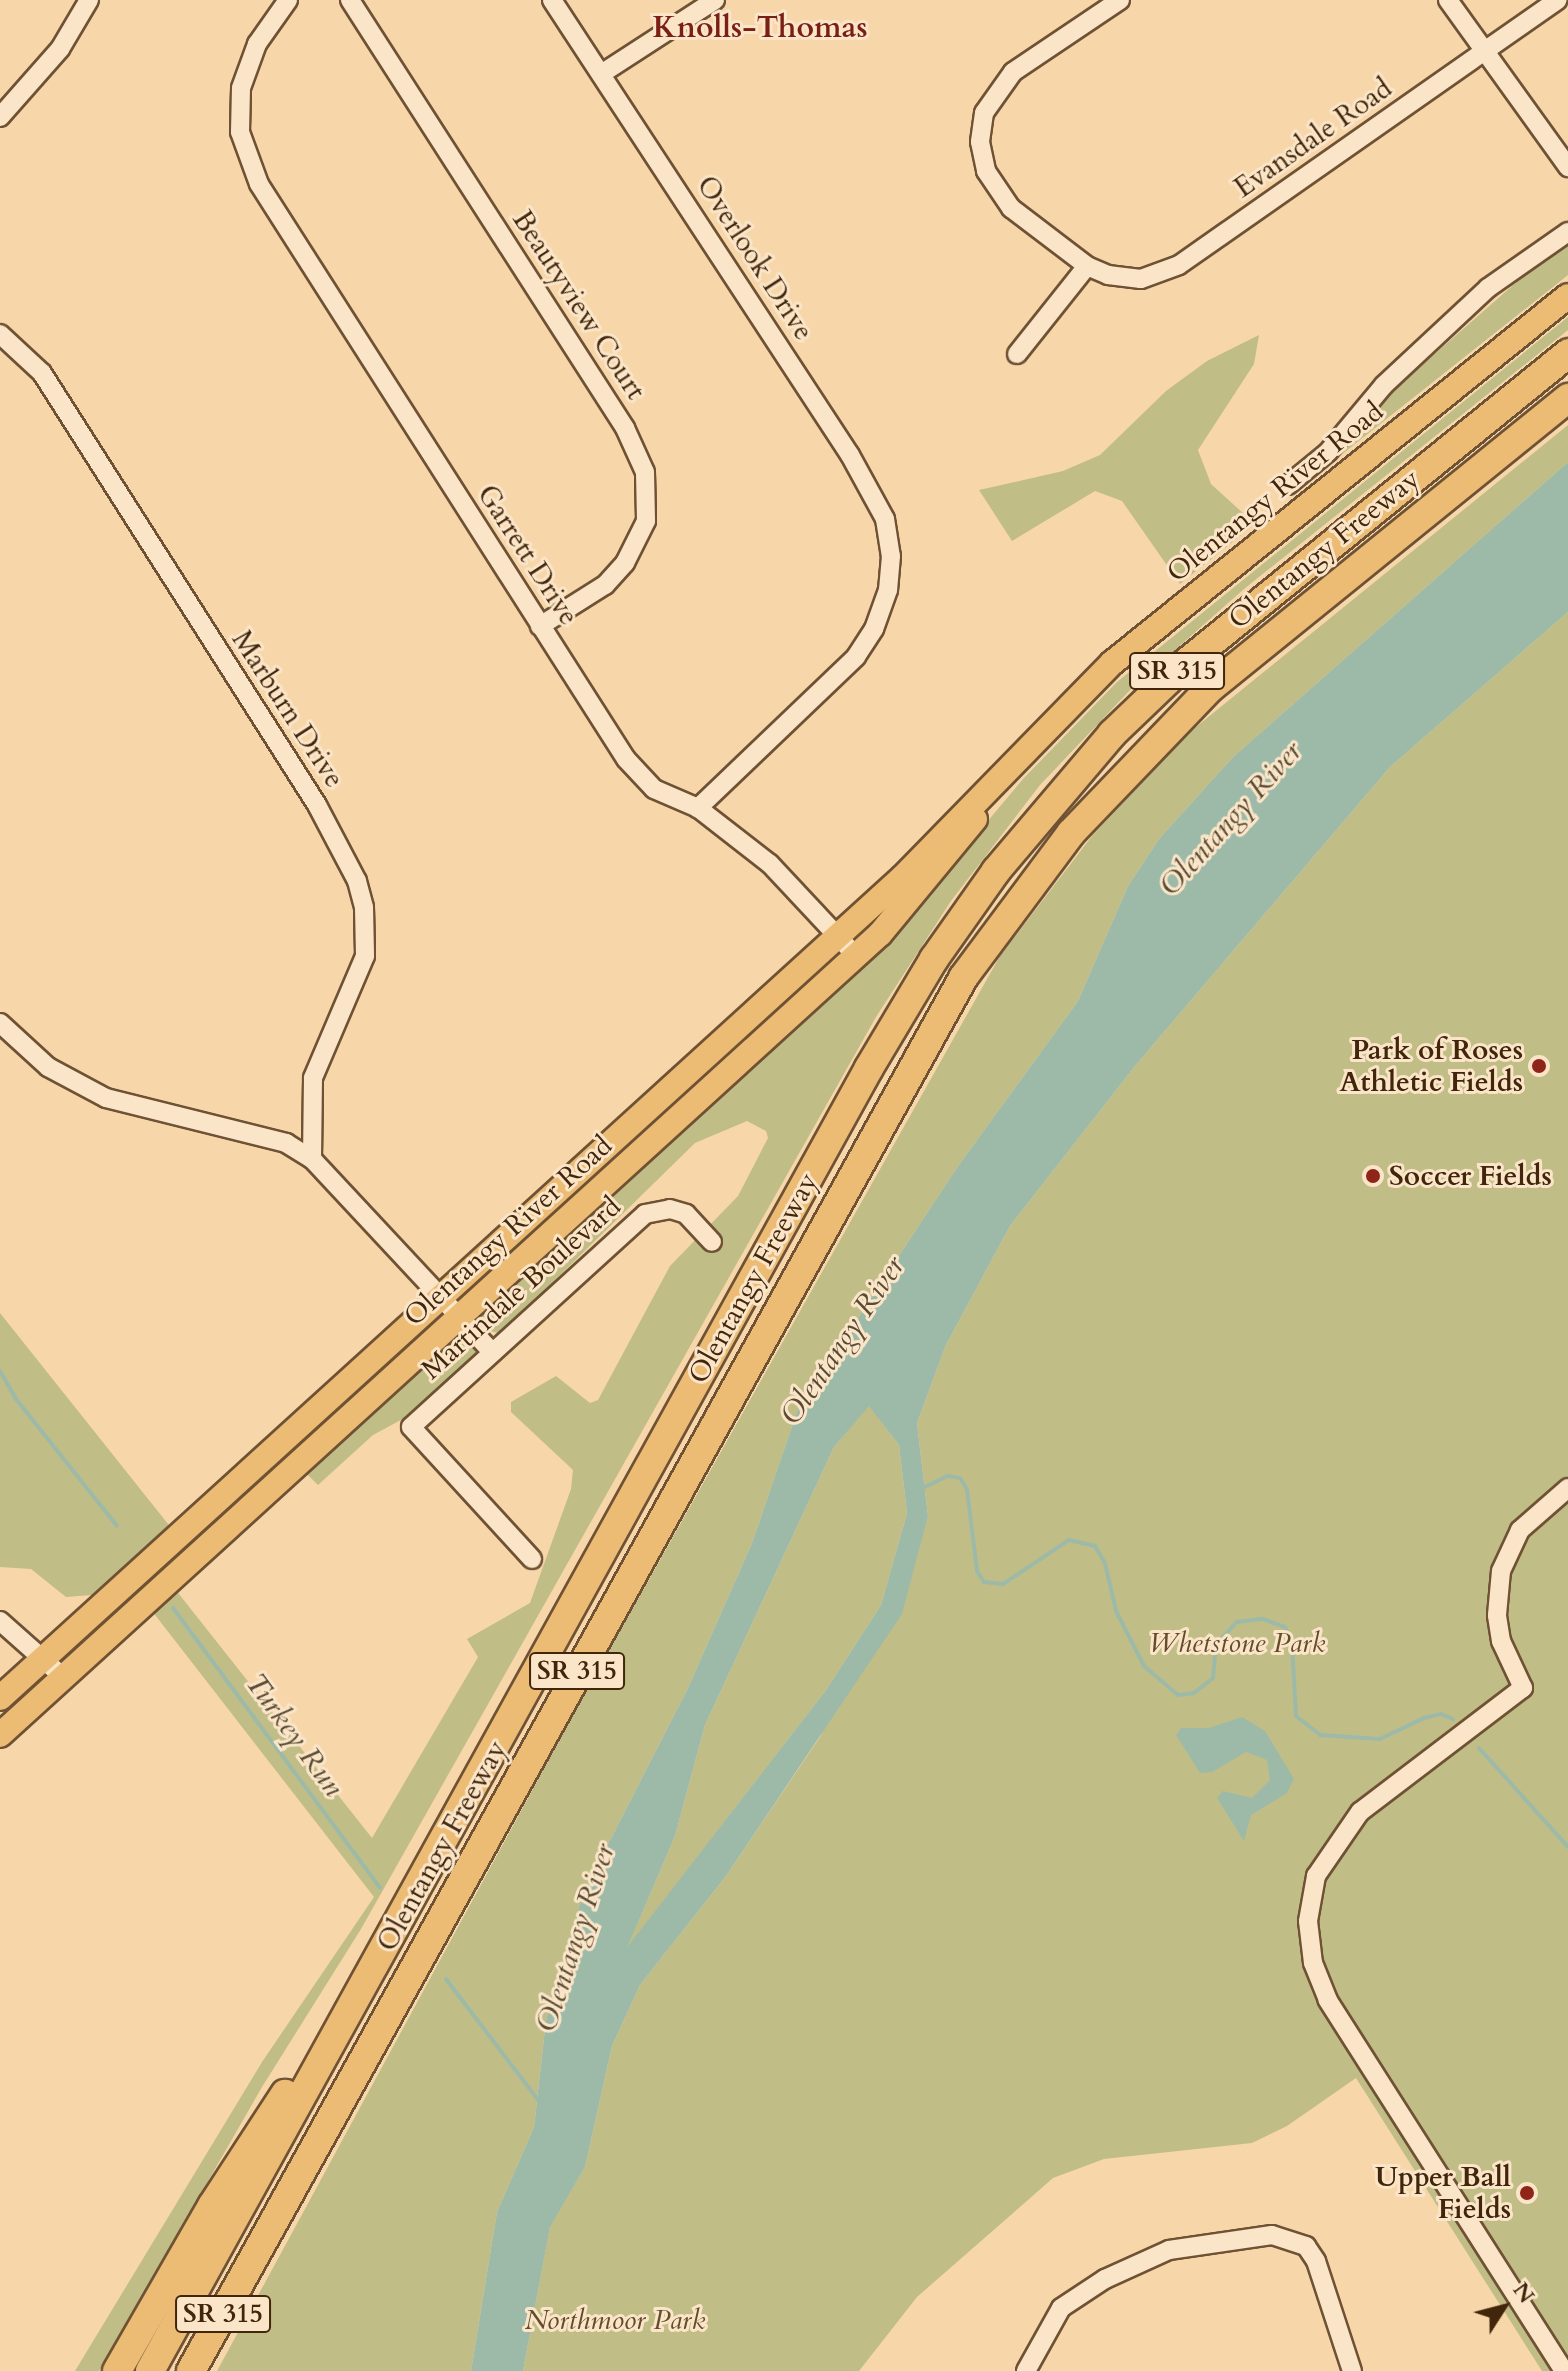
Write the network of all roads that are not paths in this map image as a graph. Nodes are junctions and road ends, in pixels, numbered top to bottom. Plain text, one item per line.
1 (89, 0) edge
2 (288, 0) edge
3 (350, 0) edge
4 (552, 0) edge
5 (715, 0) edge
6 (1120, 0) edge
7 (1448, 0) edge
8 (1558, 0) edge
9 (1484, 52) junction
10 (601, 74) junction
11 (0, 117) edge
12 (1568, 167) edge
13 (1568, 232) edge
14 (1087, 266) junction
15 (1568, 296) edge
16 (0, 334) edge
17 (1568, 353) edge
18 (1017, 354) dead end
19 (1568, 398) edge
20 (1288, 485) dead end
21 (540, 626) junction
22 (1029, 746) junction
23 (698, 808) junction
24 (838, 935) junction
25 (856, 956) junction
26 (0, 1023) edge
27 (312, 1159) junction
28 (712, 1242) dead end
29 (439, 1297) junction
30 (458, 1317) junction
31 (492, 1352) junction
32 (1568, 1488) edge
33 (532, 1559) dead end
34 (0, 1621) edge
35 (43, 1658) junction
36 (63, 1677) junction
37 (0, 1698) edge
38 (0, 1735) edge
39 (415, 1896) junction
40 (117, 2371) edge
41 (150, 2371) edge
42 (191, 2371) edge
43 (1026, 2371) edge
44 (1352, 2371) edge
45 (1564, 2371) edge

1 - 11 street
2 - 21 street, Garrett Drive
3 - 21 street, Beautyview Court
4 - 10 street, Overlook Drive
5 - 10 street
6 - 14 street
7 - 9 street
8 - 9 street, Evansdale Road
9 - 12 street
9 - 14 street, Evansdale Road
10 - 23 street, Overlook Drive
13 - 20 street, Olentangy River Road
14 - 18 street
15 - 22 main road, Olentangy River Road
16 - 27 street, Marburn Drive
17 - 39 highway, Olentangy Freeway / SR 315
19 - 42 highway, Olentangy Freeway / SR 315
21 - 23 street, Garrett Drive
22 - 24 main road, Olentangy River Road
22 - 25 main road, Olentangy River Road
23 - 24 street, Garrett Drive
24 - 25 street, Garrett Drive
24 - 29 main road, Olentangy River Road
25 - 30 main road, Olentangy River Road
26 - 27 street
27 - 29 street
28 - 31 street, Martindale Boulevard
29 - 30 street
29 - 35 main road, Olentangy River Road
30 - 31 street
30 - 36 main road, Olentangy River Road
31 - 33 street, Martindale Boulevard
32 - 45 street
34 - 35 street
35 - 36 street
35 - 37 main road, Olentangy River Road
36 - 38 main road, Olentangy River Road
39 - 40 highway
39 - 41 highway, Olentangy Freeway / SR 315
43 - 44 street

